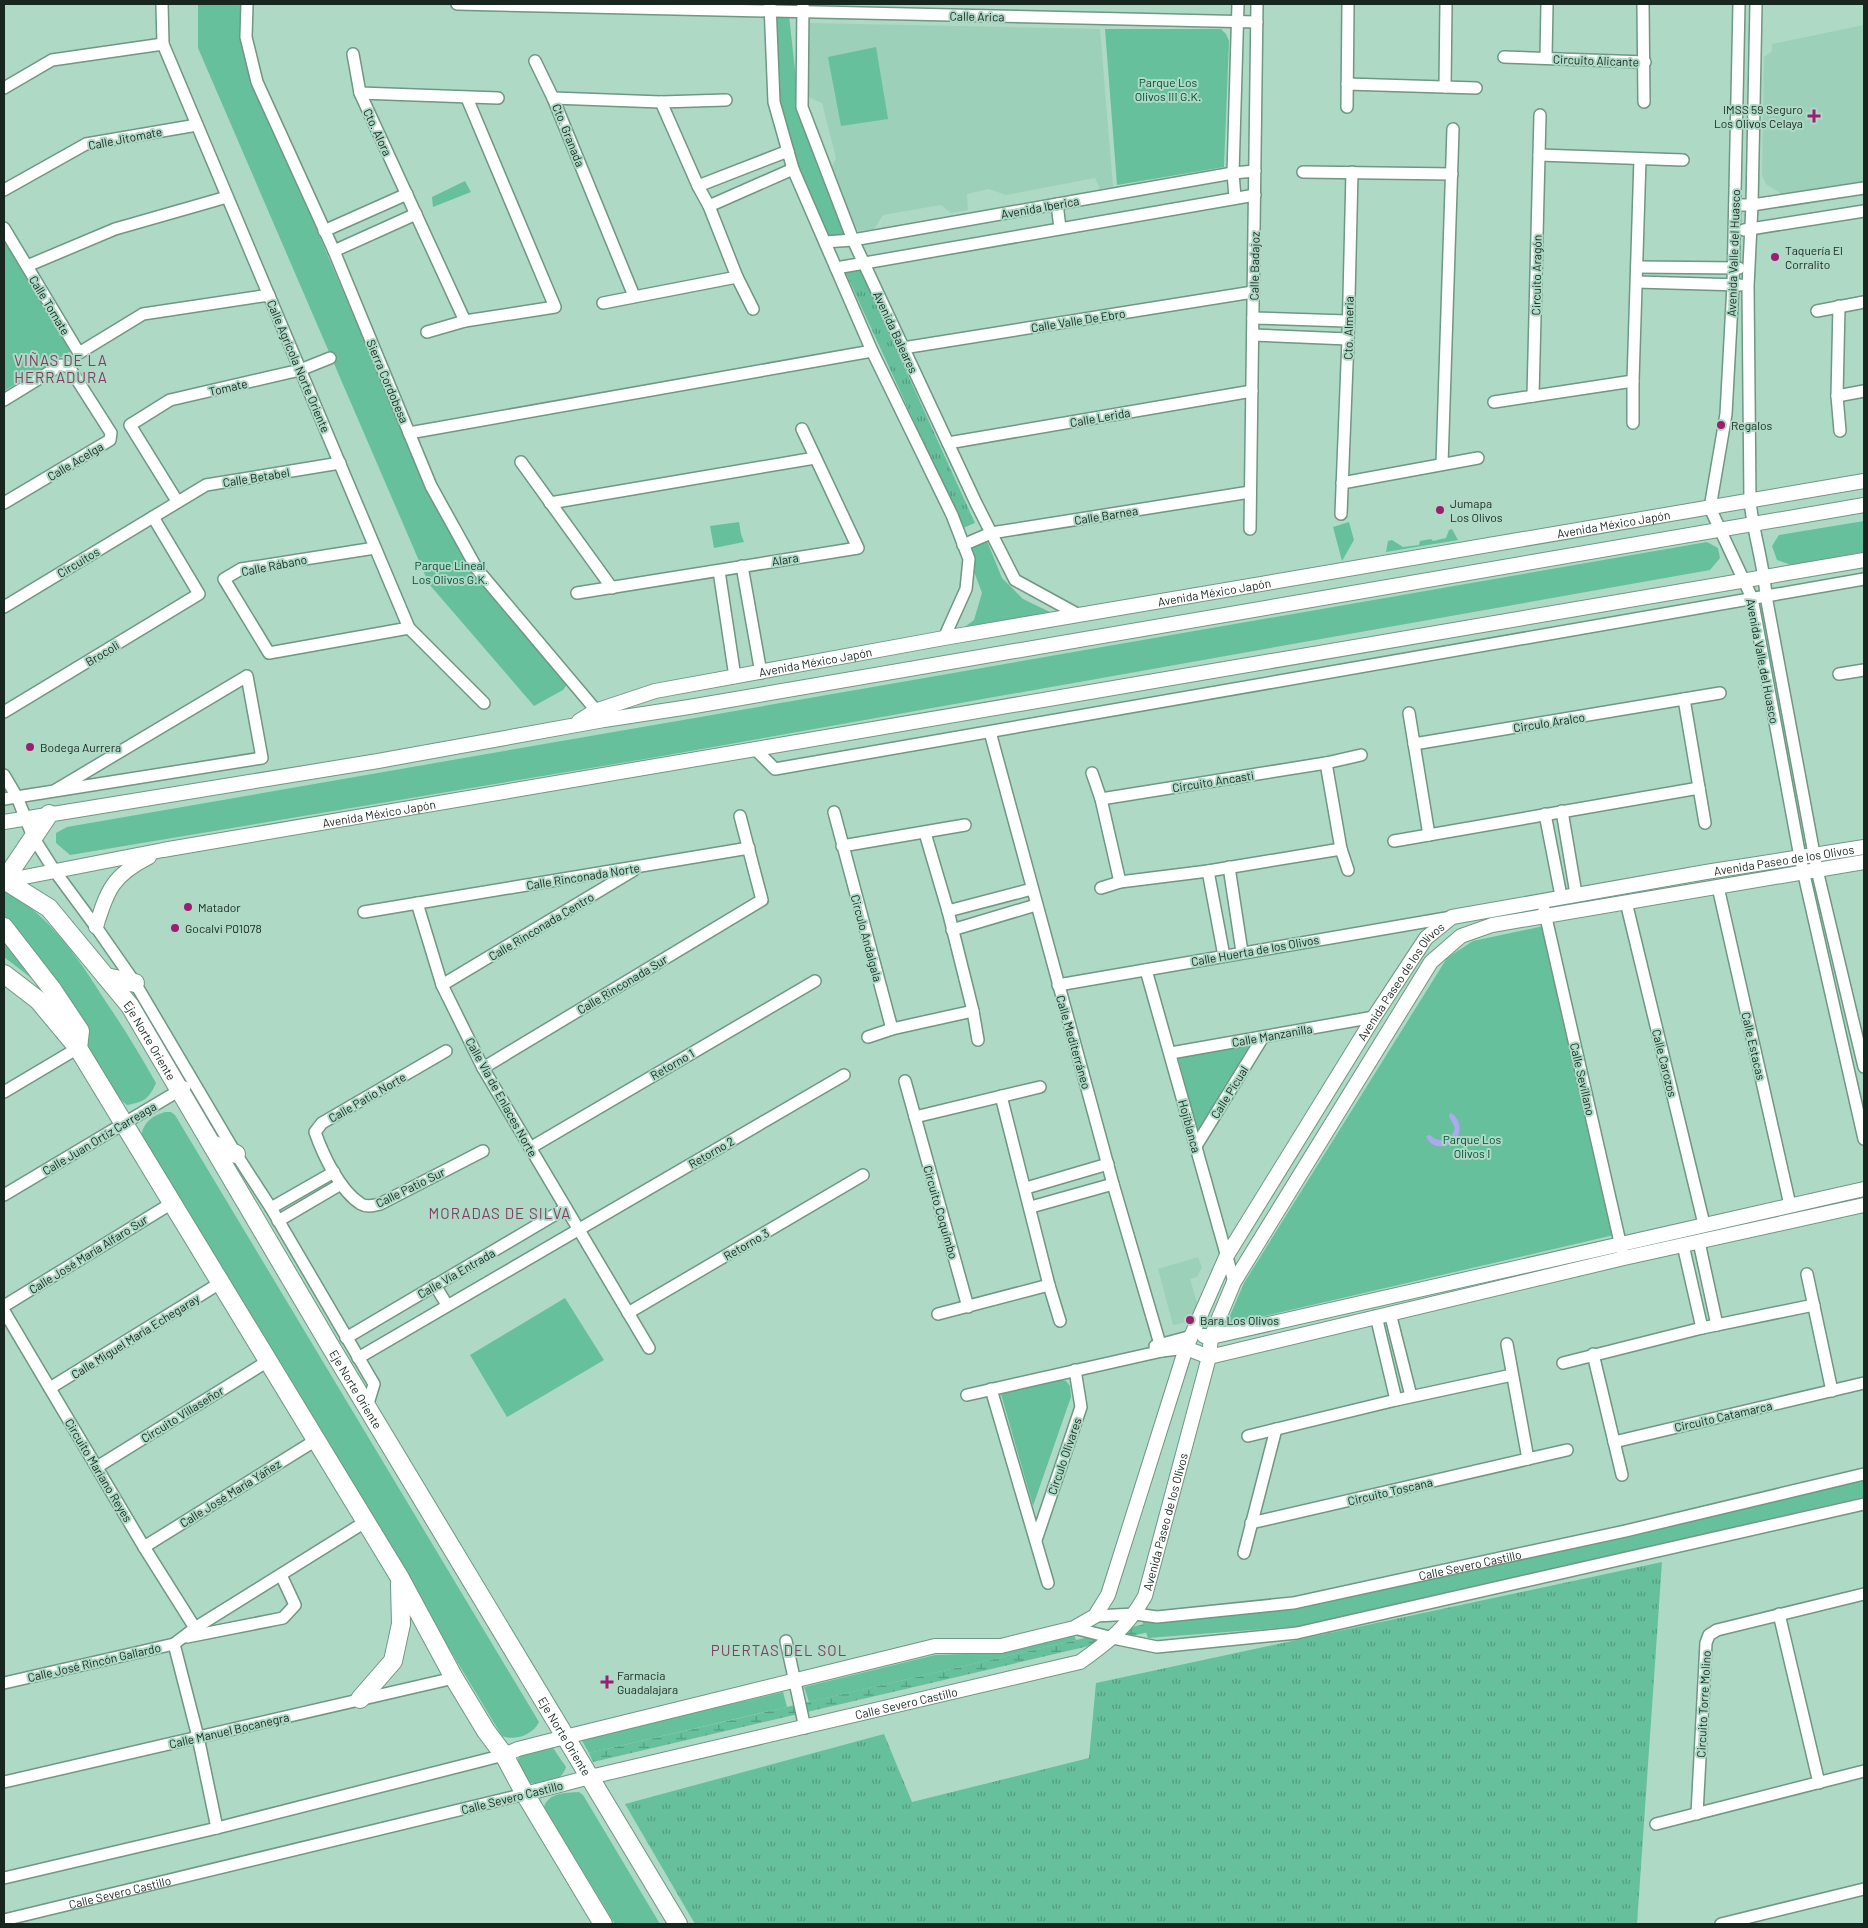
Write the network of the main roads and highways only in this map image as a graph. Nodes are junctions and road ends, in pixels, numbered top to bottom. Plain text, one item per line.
1 (49, 814) road end
2 (4, 881) edge
3 (4, 927) edge
4 (4, 974) edge
5 (106, 977) junction
6 (135, 983) road end
7 (78, 1048) junction
8 (212, 1144) junction
9 (236, 1154) road end
10 (400, 1578) junction
11 (360, 1699) road end
12 (603, 1924) edge
13 (678, 1924) edge

1 - 2 main road
2 - 5 main road, Eje Norte Oriente
3 - 7 main road
4 - 7 main road
5 - 6 main road
5 - 8 main road, Eje Norte Oriente
7 - 10 main road
8 - 9 main road
8 - 13 main road, Eje Norte Oriente
10 - 11 main road
10 - 12 main road

